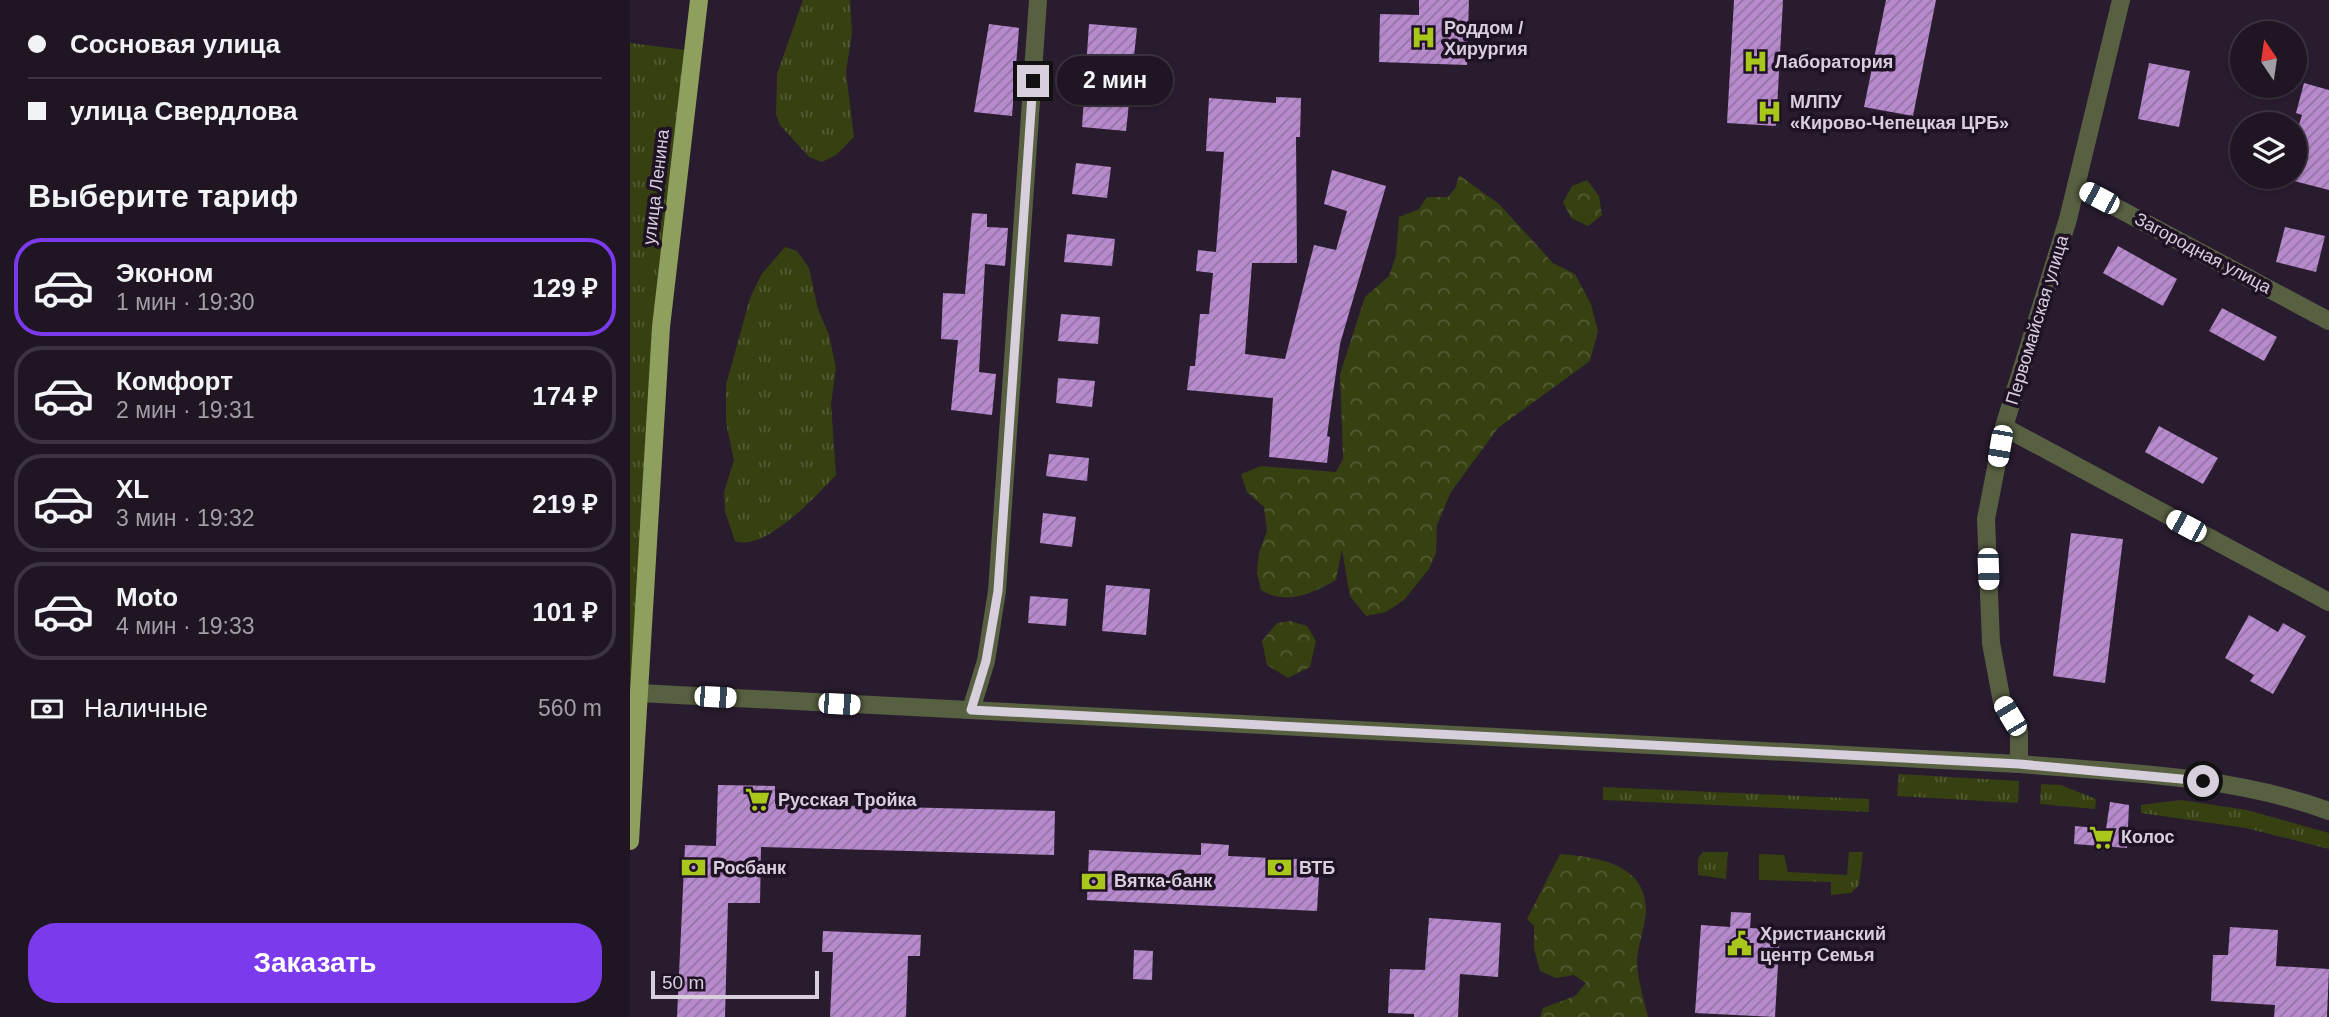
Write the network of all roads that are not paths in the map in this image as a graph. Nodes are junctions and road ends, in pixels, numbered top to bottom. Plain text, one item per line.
1 (699, 0) edge
2 (1038, 0) edge
3 (2121, 0) edge
4 (2076, 186) junction
5 (2329, 321) edge
6 (2004, 427) junction
7 (2329, 602) edge
8 (639, 693) junction
9 (971, 710) junction
10 (2019, 764) junction
11 (2329, 811) edge
12 (630, 841) edge

1 - 8 main road, улица Ленина
2 - 9 street
3 - 4 street, Первомайская улица
4 - 5 street, Загородная улица
4 - 6 street, Первомайская улица
6 - 7 street
6 - 10 street, Первомайская улица
8 - 9 street
8 - 12 main road, улица Ленина
9 - 10 street
10 - 11 street

